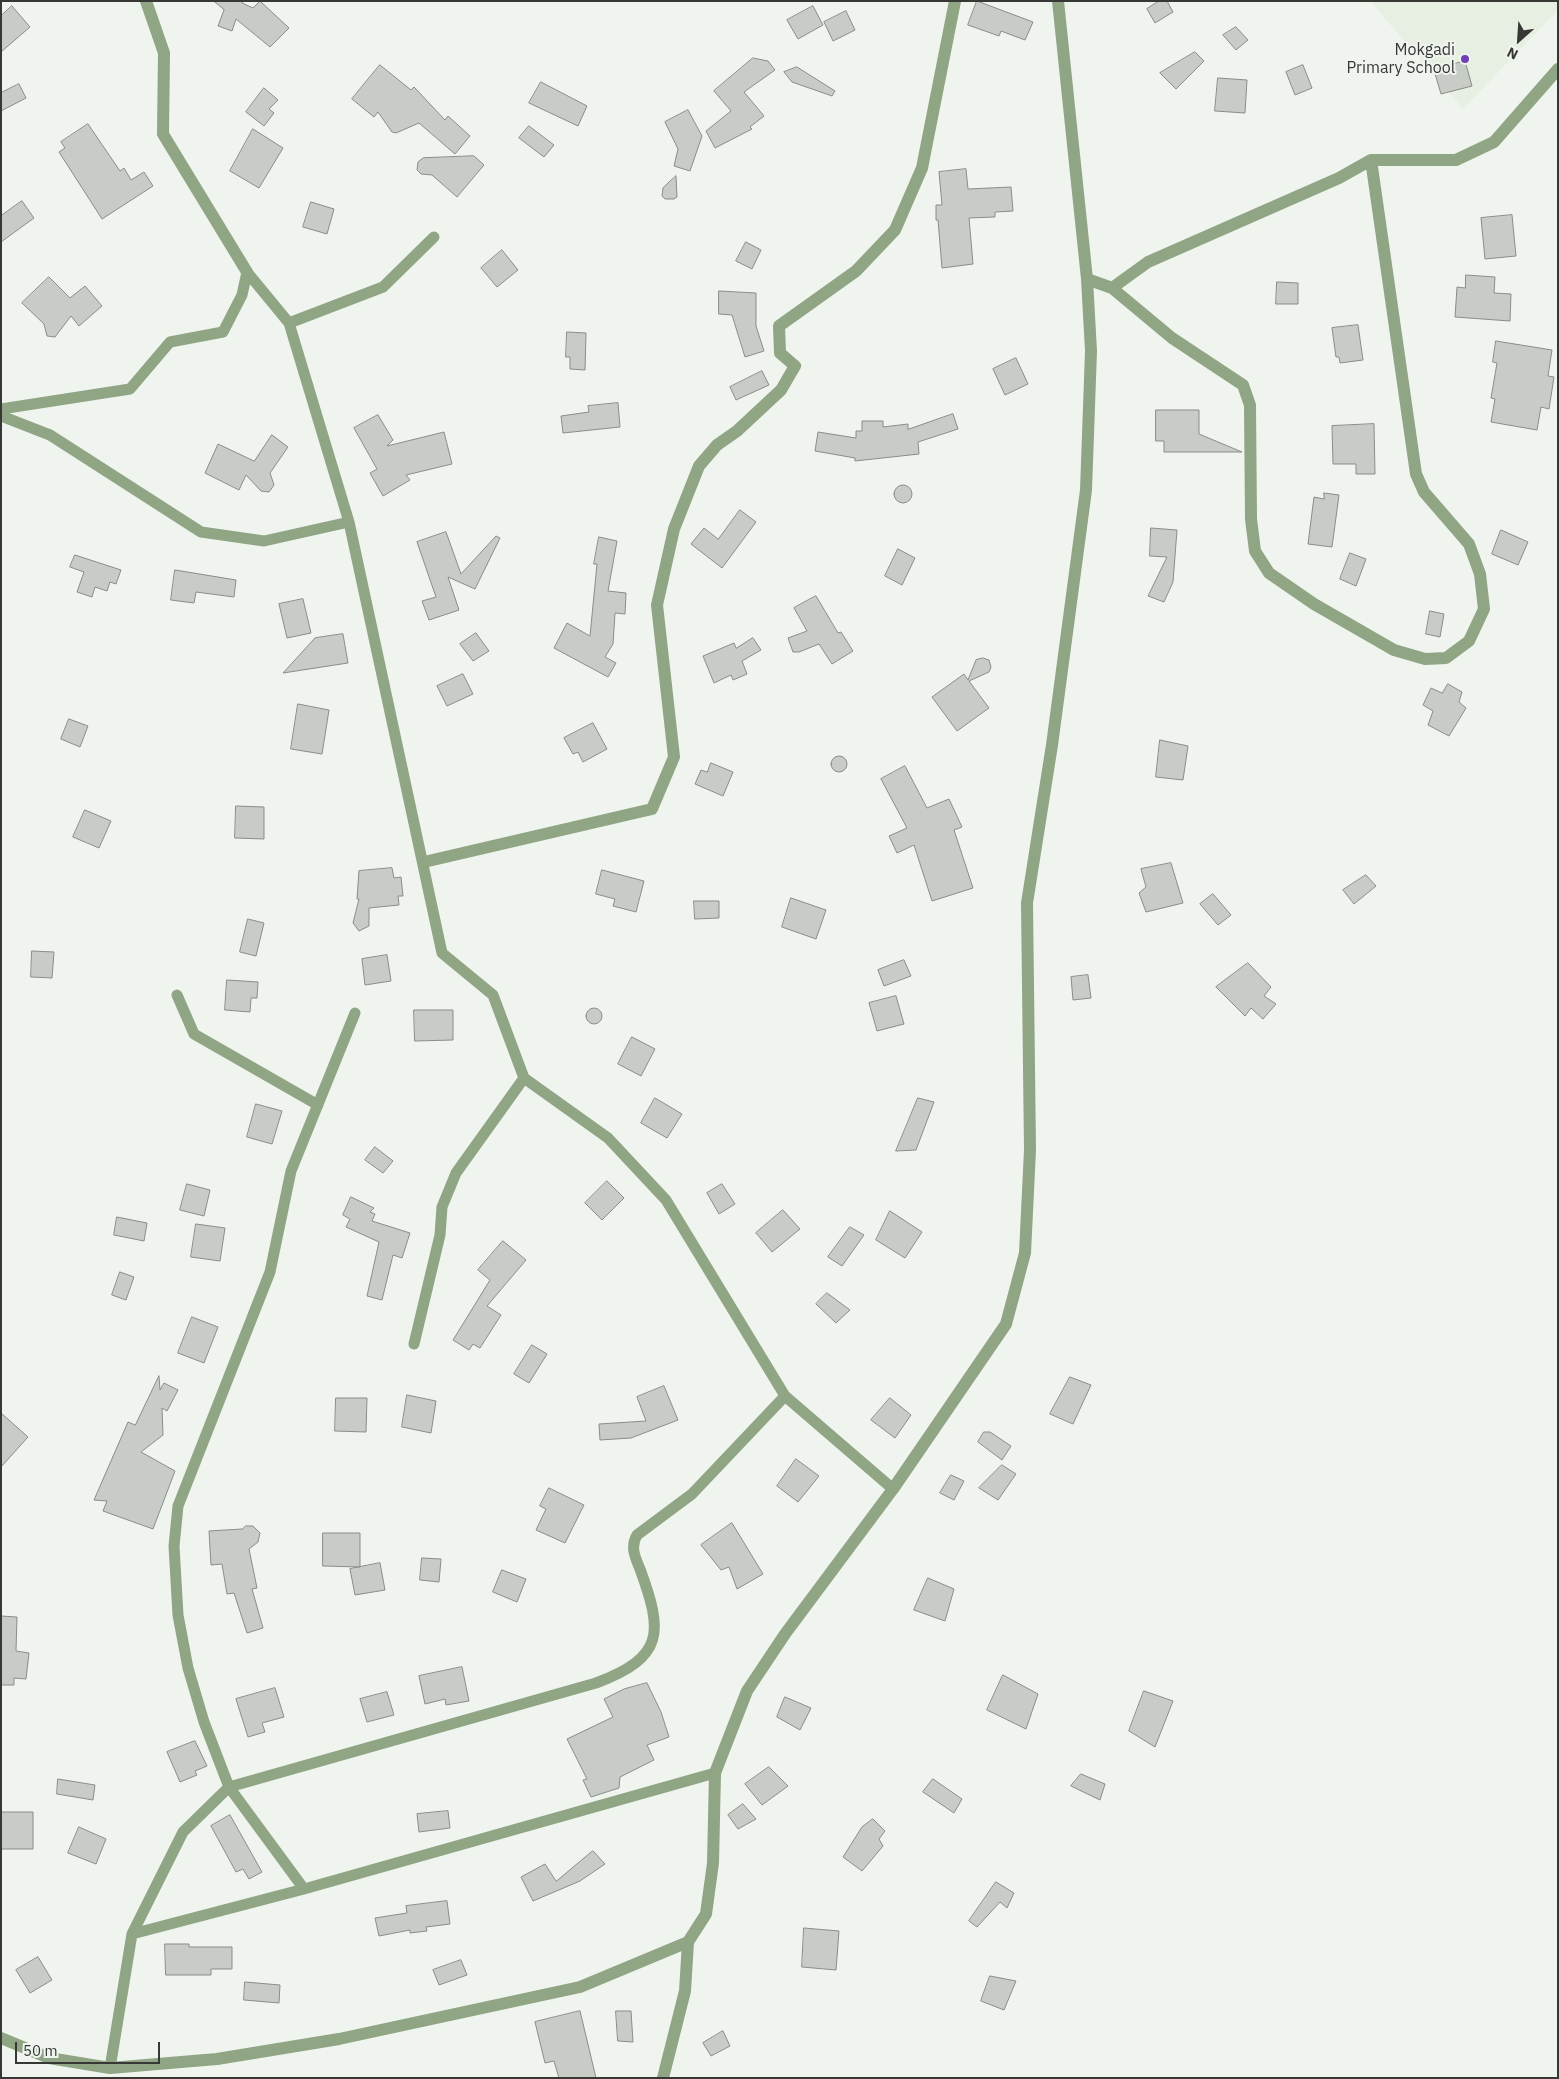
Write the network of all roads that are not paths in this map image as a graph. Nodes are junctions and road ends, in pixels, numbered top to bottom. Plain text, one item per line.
1 (146, 1) edge
2 (955, 1) edge
3 (1058, 1) edge
4 (1558, 69) edge
5 (1371, 160) junction
6 (434, 237) dead end
7 (247, 272) junction
8 (1087, 279) junction
9 (1112, 288) junction
10 (289, 322) junction
11 (1, 409) edge
12 (1, 416) edge
13 (349, 522) junction
14 (424, 862) junction
15 (177, 995) dead end
16 (355, 1014) dead end
17 (524, 1078) junction
18 (318, 1105) junction
19 (414, 1344) dead end
20 (785, 1396) junction
21 (893, 1489) junction
22 (715, 1773) junction
23 (229, 1787) junction
24 (304, 1888) junction
25 (132, 1934) junction
26 (688, 1942) junction
27 (1, 2038) edge
28 (110, 2068) junction
29 (663, 2078) edge

1 - 7 street
2 - 14 street
3 - 8 street
4 - 5 street
5 - 9 street
5 - 9 street
6 - 10 lane
7 - 10 lane
7 - 11 lane
8 - 9 street
8 - 21 street
10 - 13 lane
12 - 13 lane
13 - 14 lane
14 - 17 lane
15 - 18 lane
16 - 18 lane
17 - 19 lane
17 - 20 lane
18 - 23 lane
20 - 21 lane
20 - 23 lane
21 - 22 street
22 - 24 lane
22 - 26 street
23 - 24 lane
23 - 25 lane
24 - 25 lane
25 - 28 lane
26 - 28 street
26 - 29 street
27 - 28 street

